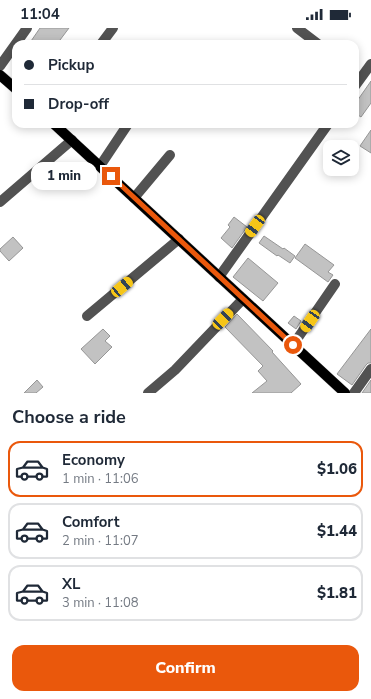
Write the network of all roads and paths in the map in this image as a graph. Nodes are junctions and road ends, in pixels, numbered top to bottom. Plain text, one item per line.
1 (27, 28) edge
2 (113, 28) edge
3 (297, 28) edge
4 (18, 40) edge
5 (104, 40) edge
6 (313, 40) edge
7 (12, 49) edge
8 (371, 64) edge
9 (0, 66) edge
10 (359, 73) edge
11 (0, 75) edge
12 (12, 86) edge
13 (58, 128) edge
14 (125, 128) edge
15 (325, 128) edge
16 (72, 140) junction
17 (170, 155) dead end
18 (100, 166) junction
19 (134, 198) junction
20 (0, 202) edge
21 (179, 239) junction
22 (219, 277) junction
23 (335, 284) dead end
24 (242, 299) junction
25 (87, 316) dead end
26 (293, 345) junction
27 (371, 369) edge
28 (148, 393) edge
29 (345, 393) edge
30 (354, 393) edge

1 - 4 street
2 - 5 street
3 - 6 street
7 - 9 street
8 - 10 street
11 - 12 main road
13 - 16 main road
14 - 18 street
15 - 22 street
16 - 18 main road
16 - 20 street
17 - 19 street
18 - 19 main road
19 - 21 main road
21 - 22 main road
21 - 25 street
22 - 24 main road
23 - 26 street
24 - 26 main road
24 - 28 street
26 - 29 main road
27 - 30 street

